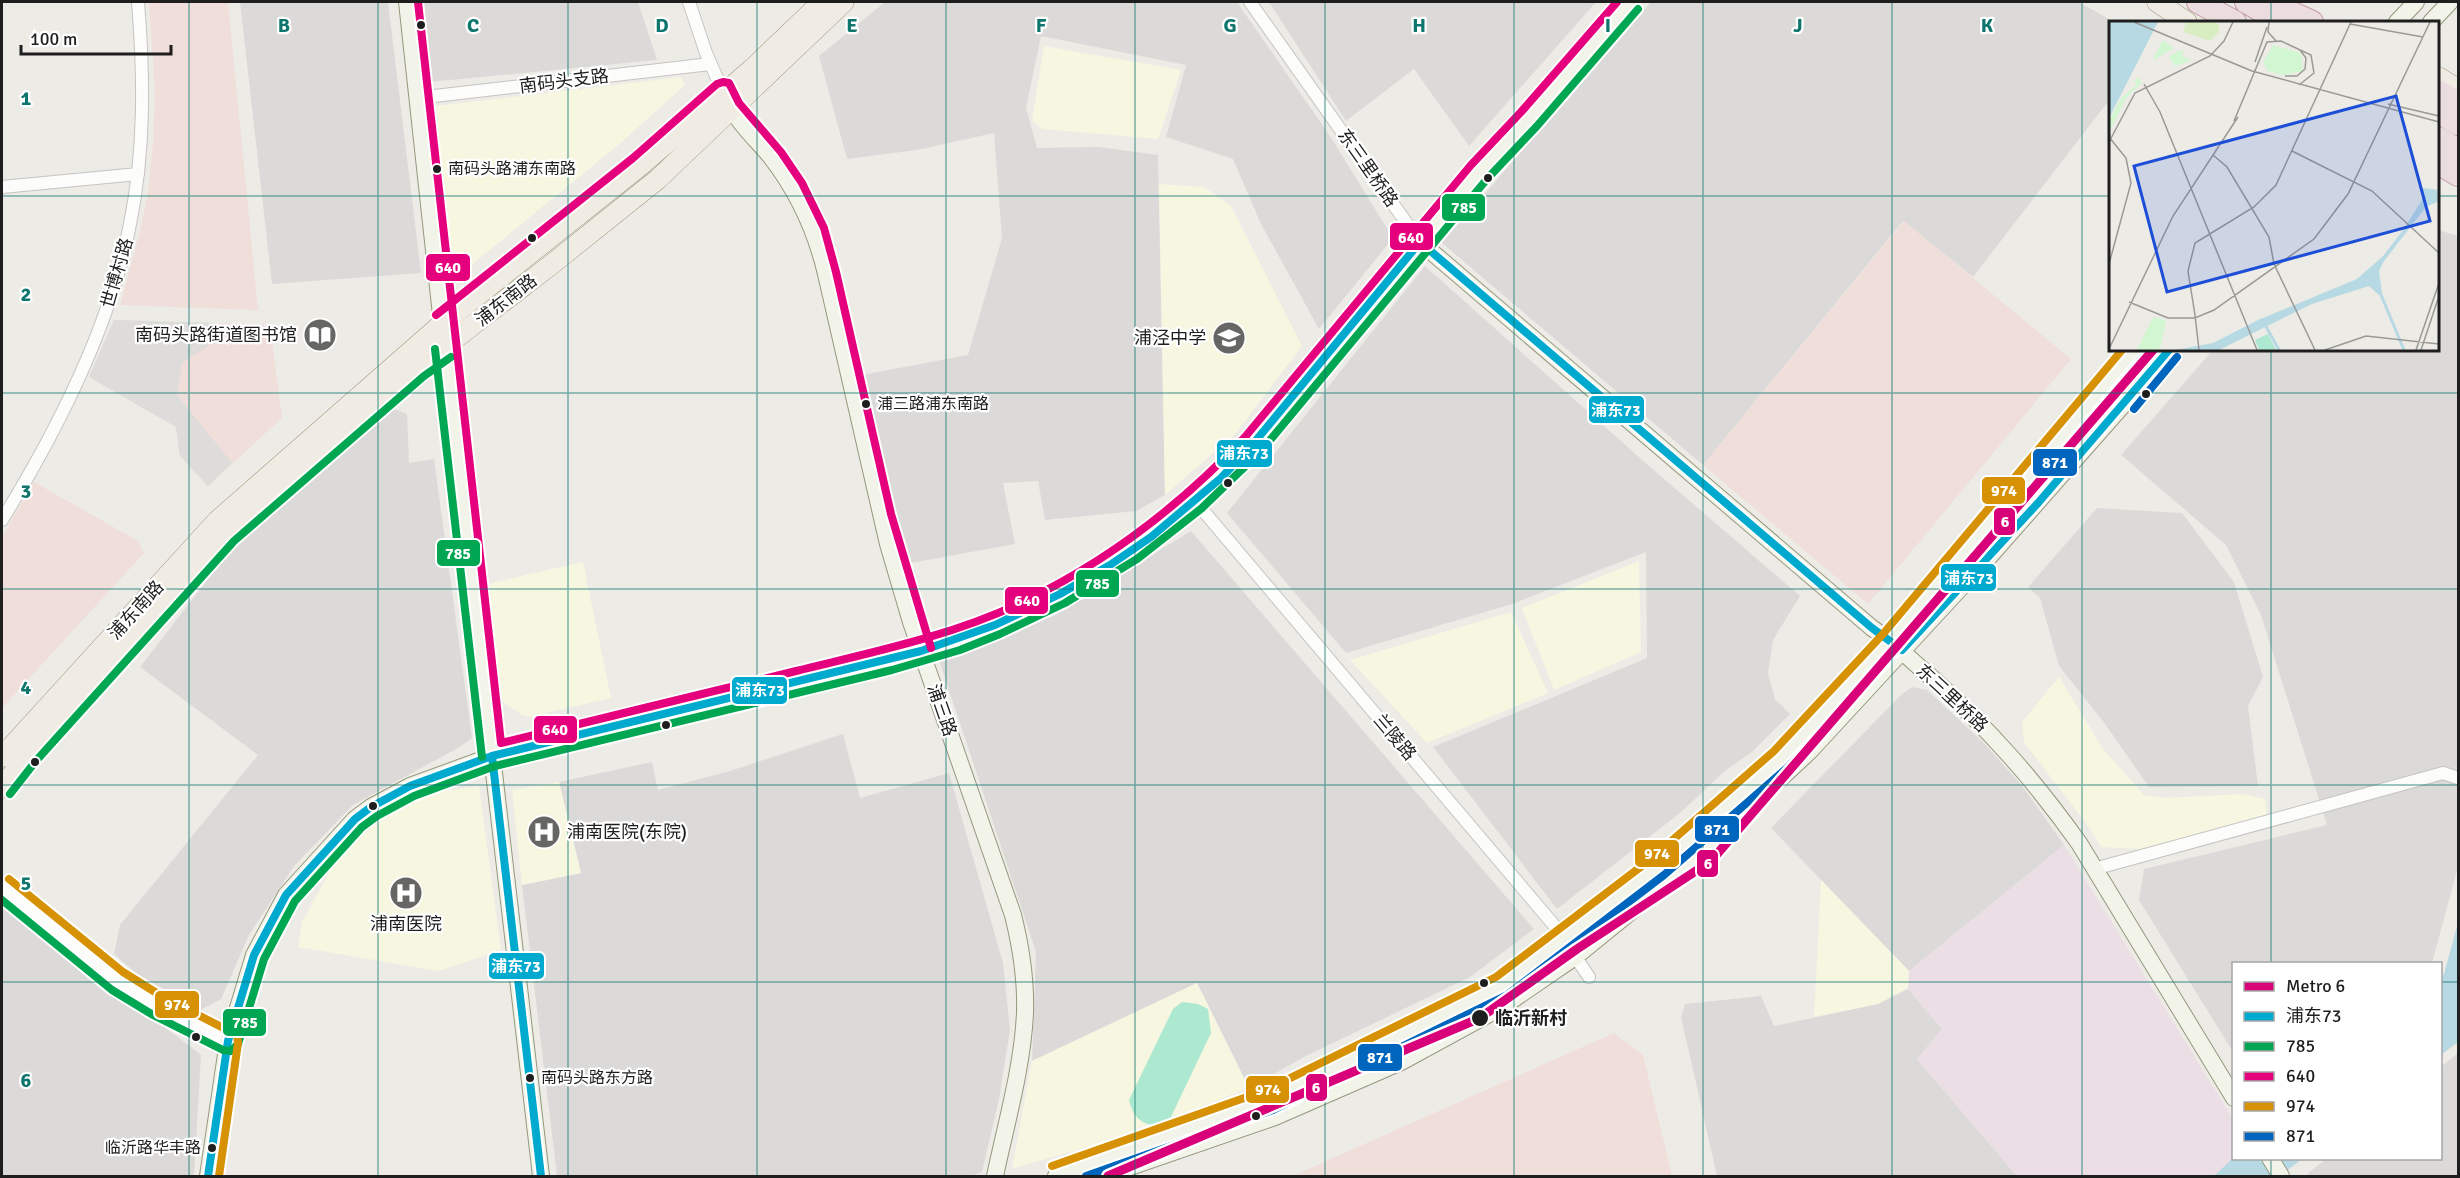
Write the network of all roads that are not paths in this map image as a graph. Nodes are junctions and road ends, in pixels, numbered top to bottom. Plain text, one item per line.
1 (138, 2) edge
2 (407, 2) edge
3 (689, 2) edge
4 (822, 2) edge
5 (844, 2) edge
6 (1251, 2) edge
7 (1630, 2) edge
8 (2157, 2) edge
9 (2186, 2) edge
10 (2198, 2) edge
11 (2246, 2) edge
12 (2269, 2) edge
13 (2280, 2) edge
14 (2416, 2) edge
15 (2450, 2) edge
16 (2186, 21) edge
17 (2213, 21) edge
18 (2233, 21) edge
19 (2280, 21) edge
20 (2310, 21) edge
21 (2315, 21) edge
22 (2398, 21) edge
23 (2432, 21) edge
24 (710, 64) junction
25 (2439, 78) edge
26 (2458, 89) edge
27 (2439, 92) edge
28 (417, 98) junction
29 (727, 100) junction
30 (2458, 103) edge
31 (2439, 107) edge
32 (2439, 113) edge
33 (2458, 118) edge
34 (2458, 124) edge
35 (2439, 139) edge
36 (2458, 150) edge
37 (2439, 164) edge
38 (138, 174) junction
39 (2439, 174) edge
40 (2458, 182) edge
41 (2, 187) edge
42 (1420, 242) junction
43 (443, 323) junction
44 (445, 348) junction
45 (2134, 351) edge
46 (2168, 351) edge
47 (1195, 501) junction
48 (2, 520) edge
49 (1897, 645) junction
50 (921, 651) junction
51 (492, 756) junction
52 (2, 757) edge
53 (2458, 778) edge
54 (2, 788) edge
55 (2094, 869) junction
56 (2, 887) edge
57 (1564, 938) junction
58 (1575, 957) junction
59 (1589, 977) dead end
60 (228, 1041) junction
61 (2232, 1095) edge
62 (2271, 1160) edge
63 (208, 1176) edge
64 (541, 1176) edge
65 (995, 1176) edge
66 (1056, 1176) edge
67 (1104, 1176) edge
68 (2281, 1176) edge

1 - 38 street, 世博村路
2 - 28 street
3 - 24 street
4 - 29 main road, 浦东南路
5 - 29 main road, 浦东南路
6 - 42 street, 东三里桥路
7 - 42 street
8 - 16 main road
9 - 17 highway
10 - 18 highway
11 - 19 highway
12 - 20 highway
13 - 21 main road
14 - 22 street
15 - 23 street
24 - 28 street, 南码头支路
24 - 29 street
25 - 26 main road
27 - 30 highway
28 - 43 street
29 - 43 main road, 浦东南路
29 - 44 main road, 浦东南路
29 - 50 street, 浦三路
31 - 33 main road
32 - 34 highway
35 - 36 highway
37 - 40 highway
38 - 41 street
38 - 48 street, 世博村路
39 - 40 main road
42 - 47 street
42 - 49 street, 东三里桥路
43 - 44 street
43 - 52 main road, 浦东南路
44 - 51 street
44 - 54 main road, 浦东南路
45 - 49 street
46 - 49 street
47 - 50 street
47 - 57 street, 兰陵路
49 - 55 street, 东三里桥路
49 - 57 street
49 - 58 street
50 - 51 street
50 - 65 street, 浦三路
51 - 60 street
51 - 64 street
53 - 55 street
55 - 61 street, 东三里桥路
56 - 60 street
57 - 58 street, 兰陵路
57 - 66 street
58 - 59 street, 兰陵路
58 - 67 street
60 - 63 street
62 - 68 street

